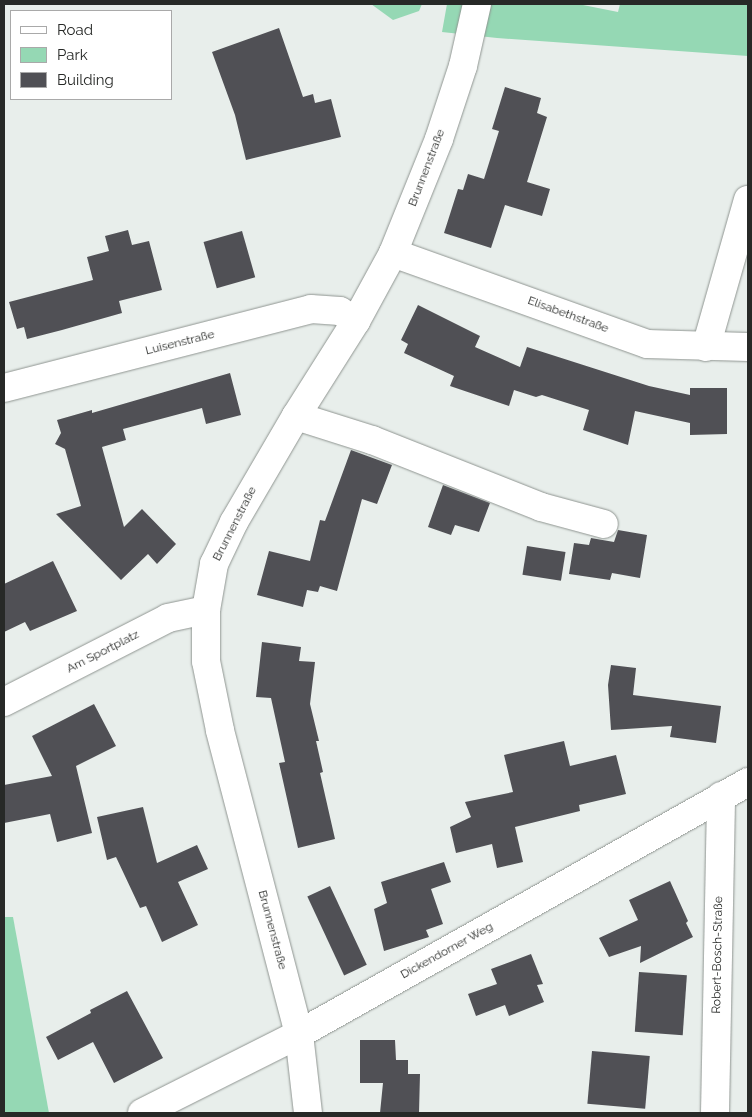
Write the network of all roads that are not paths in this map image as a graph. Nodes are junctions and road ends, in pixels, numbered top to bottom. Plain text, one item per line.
1 (477, 4) edge
2 (748, 200) edge
3 (393, 253) junction
4 (356, 321) junction
5 (706, 347) junction
6 (748, 347) edge
7 (4, 388) edge
8 (296, 416) junction
9 (604, 524) dead end
10 (206, 610) junction
11 (4, 702) edge
12 (748, 782) edge
13 (721, 796) junction
14 (299, 1034) junction
15 (142, 1113) edge
16 (308, 1113) edge
17 (715, 1113) edge

1 - 3 street, Brunnenstraße
2 - 5 street
3 - 4 street, Brunnenstraße
3 - 5 street, Elisabethstraße
4 - 7 street, Luisenstraße
4 - 8 street, Brunnenstraße
5 - 6 street, Elisabethstraße
8 - 9 street
8 - 10 street, Brunnenstraße
10 - 11 street, Am Sportplatz
10 - 14 street, Brunnenstraße
12 - 13 street, Dickendorner Weg
13 - 14 street, Dickendorner Weg
13 - 17 street, Robert-Bosch-Straße
14 - 15 street, Dickendorner Weg
14 - 16 street, Brunnenstraße

